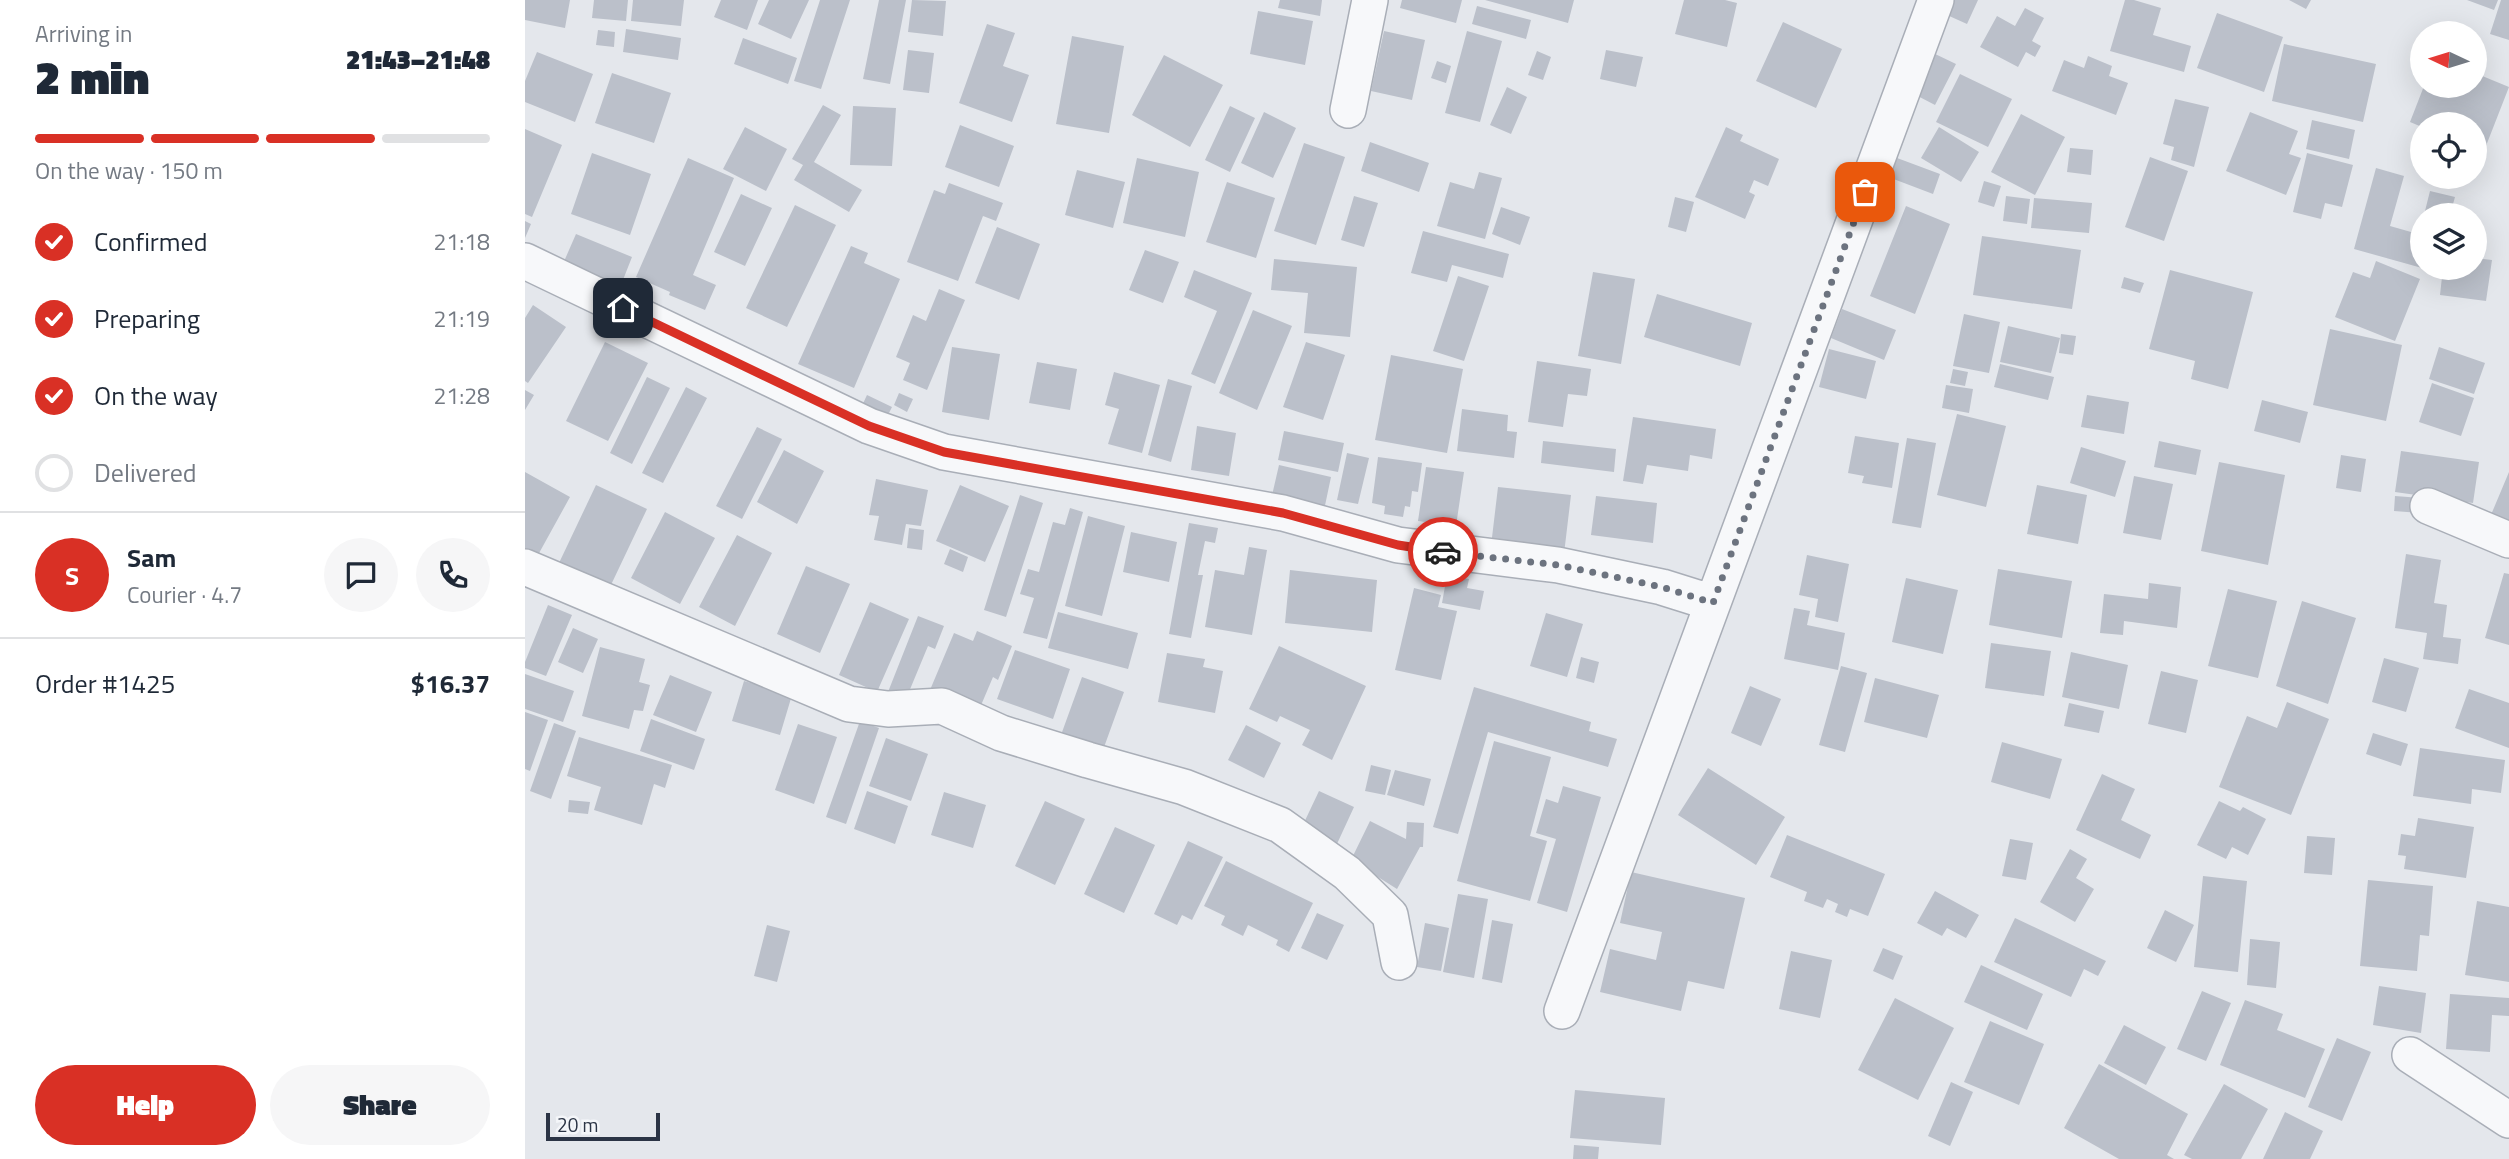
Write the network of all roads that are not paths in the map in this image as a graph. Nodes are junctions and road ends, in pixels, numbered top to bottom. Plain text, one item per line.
1 (1370, 0) edge
2 (1937, 0) edge
3 (1348, 110) dead end
4 (525, 261) edge
5 (2428, 506) dead end
6 (2509, 540) edge
7 (525, 567) edge
8 (1713, 603) junction
9 (1399, 962) dead end
10 (1562, 1011) dead end
11 (2410, 1055) dead end
12 (2509, 1121) edge

1 - 3 street
2 - 8 street
4 - 8 street
5 - 6 street
7 - 9 street
8 - 10 street
11 - 12 street

